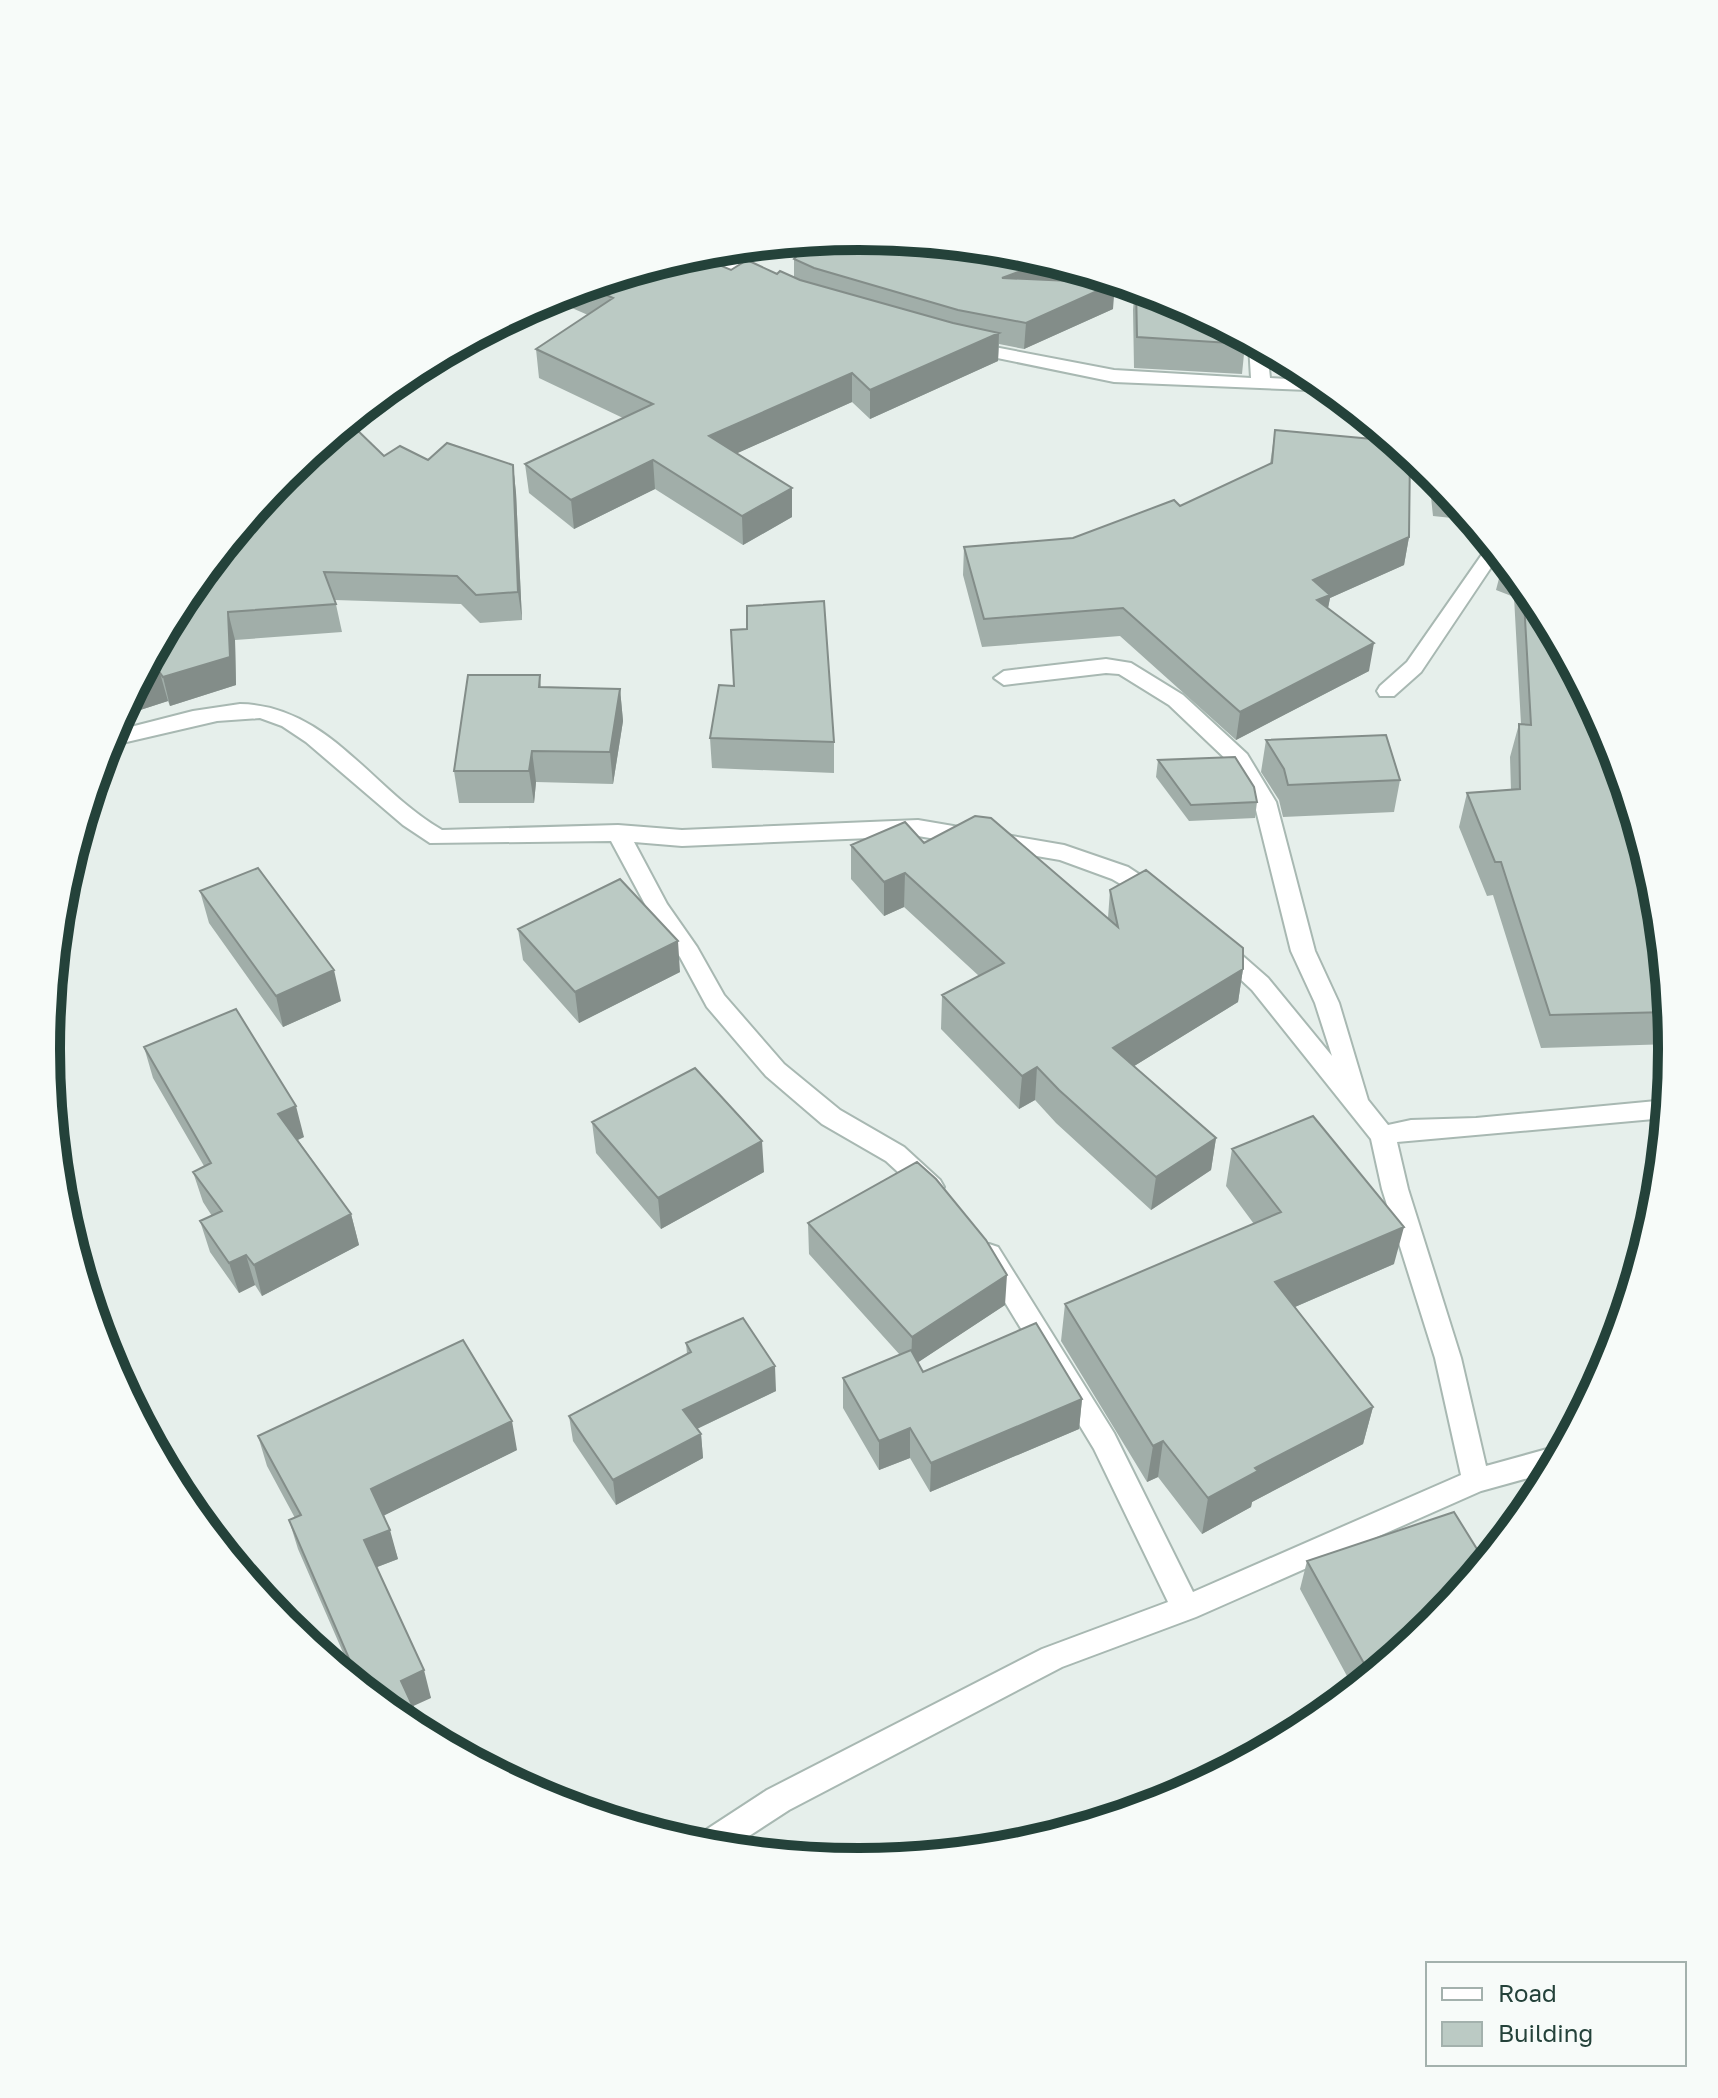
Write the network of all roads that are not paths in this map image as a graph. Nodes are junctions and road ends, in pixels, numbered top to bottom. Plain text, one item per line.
1 (721, 262) edge
2 (781, 290) edge
3 (953, 344) edge
4 (1259, 358) edge
5 (1261, 383) junction
6 (1304, 386) edge
7 (1488, 557) edge
8 (1004, 678) dead end
9 (1387, 691) dead end
10 (124, 736) edge
11 (618, 833) junction
12 (1172, 908) edge
13 (1205, 936) edge
14 (1361, 1108) junction
15 (1655, 1110) edge
16 (1383, 1136) junction
17 (946, 1201) edge
18 (976, 1238) edge
19 (1543, 1462) edge
20 (1476, 1481) junction
21 (1186, 1608) junction
22 (723, 1836) edge

1 - 2 street
3 - 5 street
4 - 5 street
5 - 6 street
7 - 9 street
8 - 14 street
10 - 11 street
11 - 12 street
11 - 17 street
13 - 14 street
14 - 16 street
15 - 16 street
16 - 20 street
18 - 21 street
19 - 20 street
20 - 21 street
21 - 22 street

